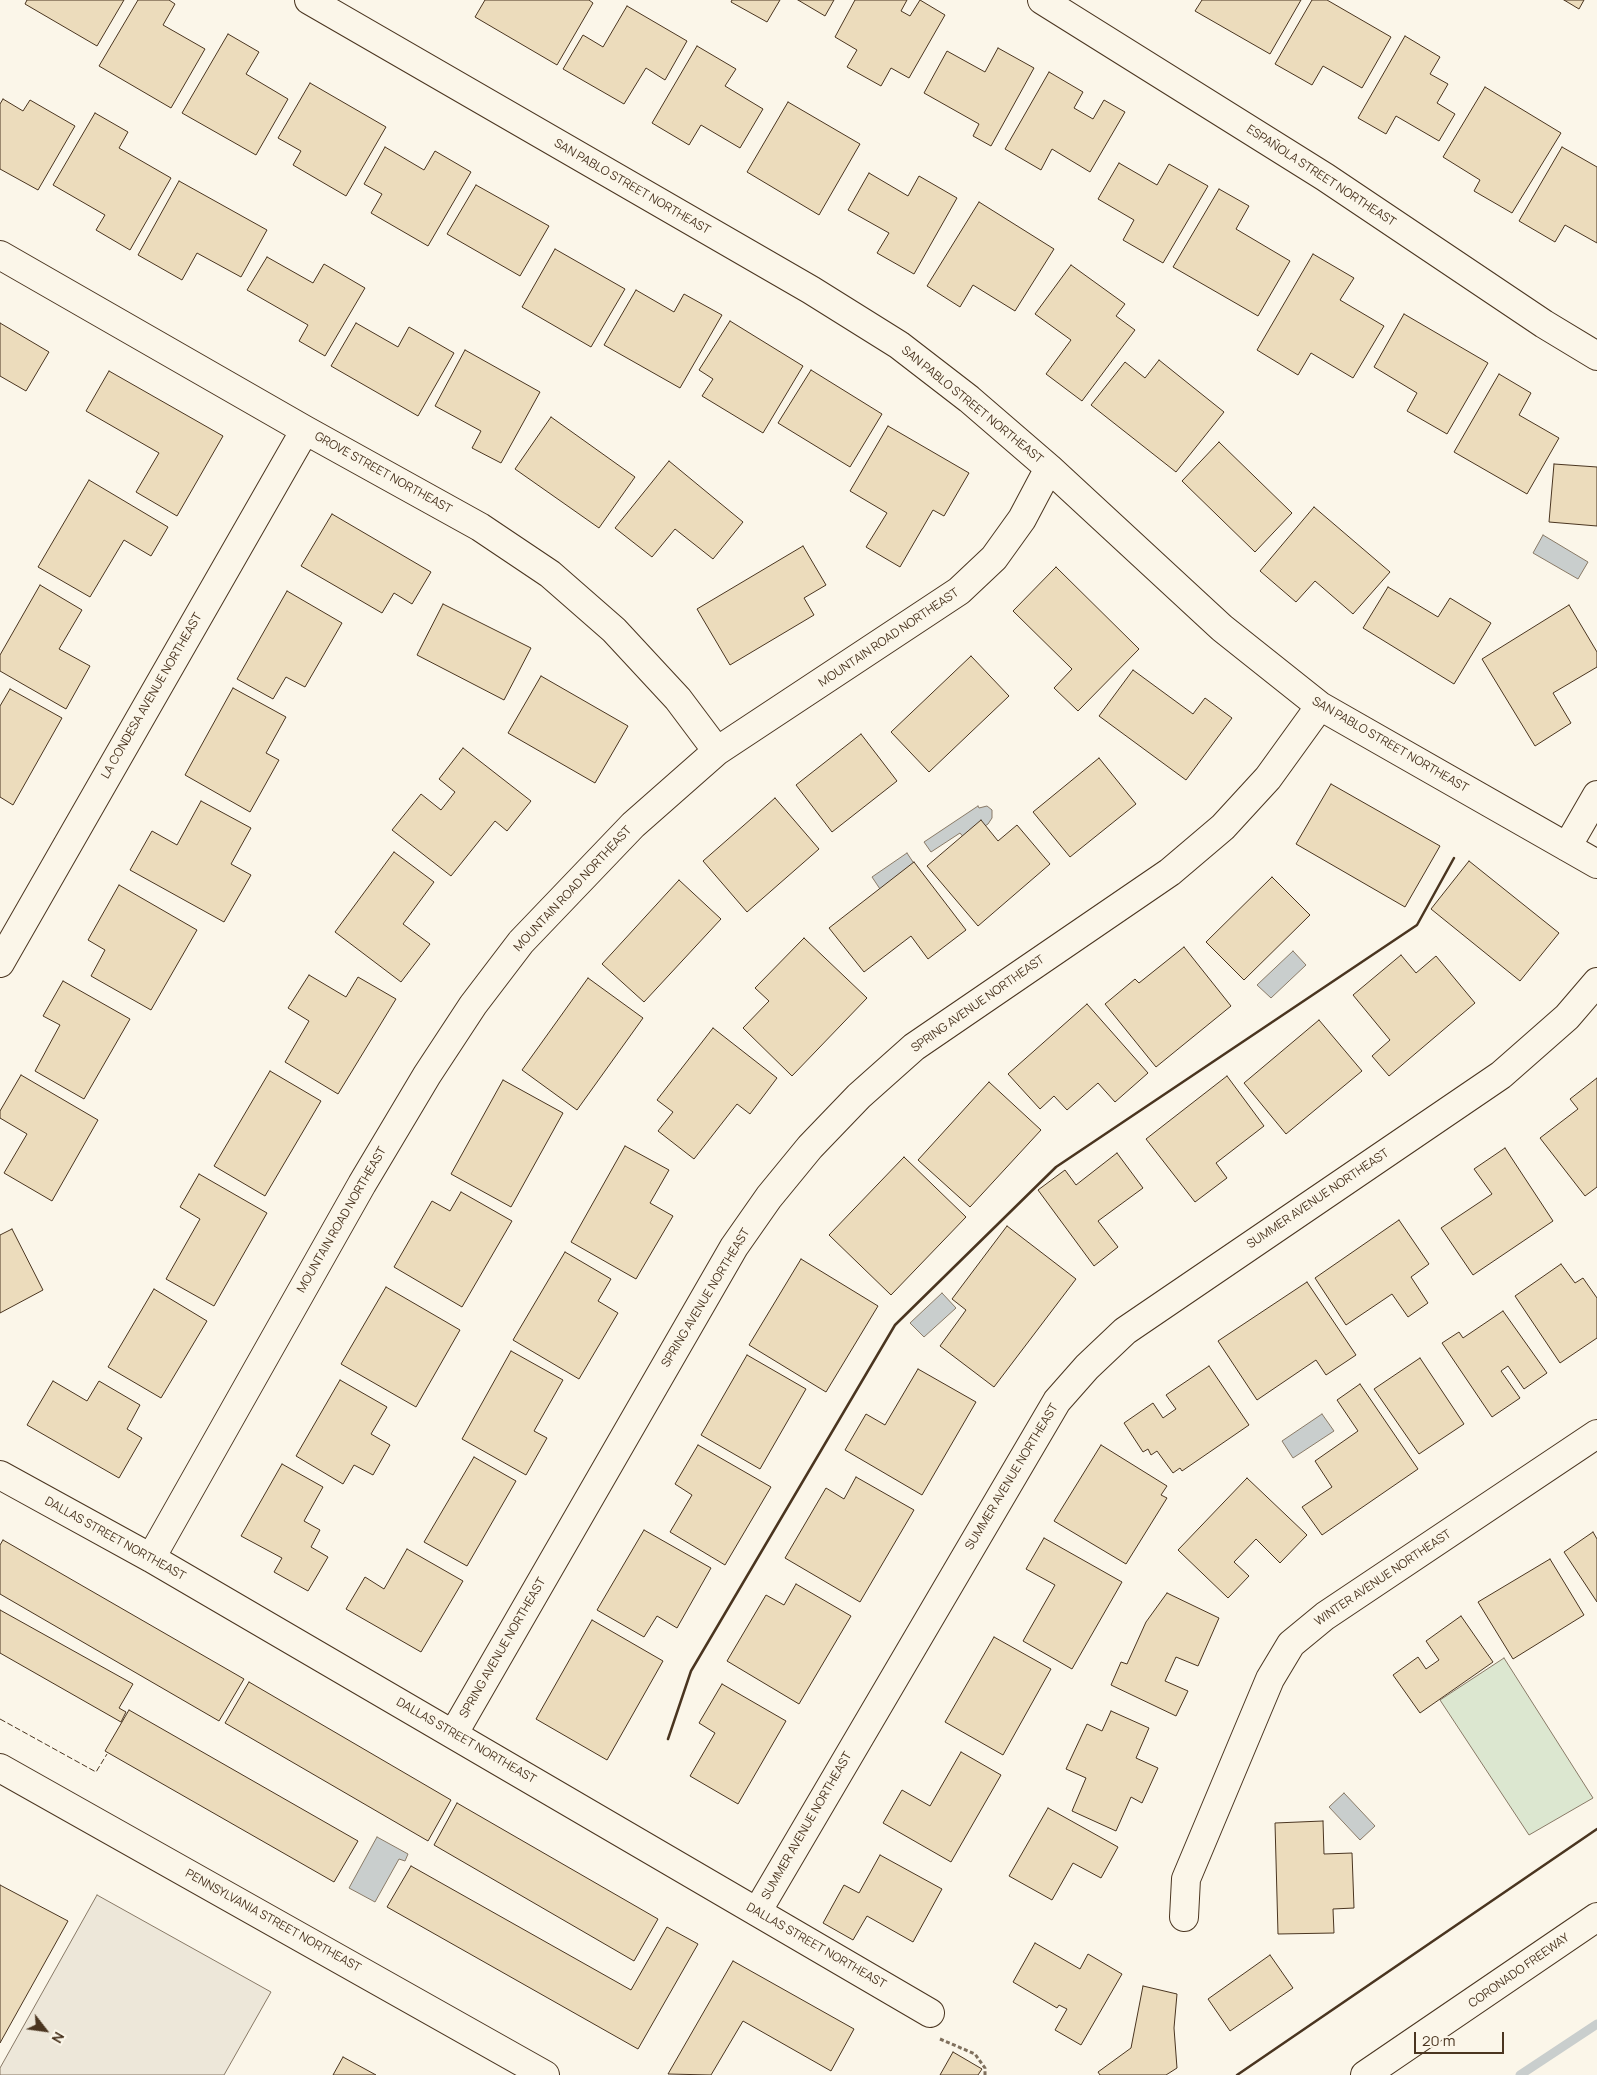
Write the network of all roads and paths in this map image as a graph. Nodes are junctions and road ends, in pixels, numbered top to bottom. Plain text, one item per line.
1 (309, 0) edge
2 (1042, 0) edge
3 (0, 255) edge
4 (1597, 356) edge
5 (305, 430) junction
6 (1049, 468) junction
7 (1320, 706) junction
8 (718, 752) junction
9 (1597, 795) edge
10 (1567, 847) junction
11 (1597, 864) edge
12 (0, 963) edge
13 (1597, 982) edge
14 (1597, 1434) edge
15 (0, 1475) edge
16 (151, 1558) junction
17 (454, 1733) junction
18 (0, 1768) edge
19 (757, 1912) junction
20 (1184, 1917) dead end
21 (1597, 1917) edge
22 (931, 2024) joint
23 (545, 2075) edge
24 (985, 2075) edge
25 (1365, 2075) edge

1 - 6 main road, SAN PABLO STREET NORTHEAST
2 - 4 main road, ESPAÑOLA STREET NORTHEAST
3 - 5 main road, GROVE STREET NORTHEAST
5 - 8 main road, GROVE STREET NORTHEAST
5 - 12 main road, LA CONDESA AVENUE NORTHEAST
6 - 7 main road, SAN PABLO STREET NORTHEAST
6 - 8 main road, MOUNTAIN ROAD NORTHEAST
7 - 10 main road, SAN PABLO STREET NORTHEAST
7 - 17 main road, SPRING AVENUE NORTHEAST
8 - 16 main road, MOUNTAIN ROAD NORTHEAST
9 - 10 main road
10 - 11 main road, SAN PABLO STREET NORTHEAST
13 - 19 main road, SUMMER AVENUE NORTHEAST
14 - 20 main road, WINTER AVENUE NORTHEAST
15 - 16 main road, DALLAS STREET NORTHEAST
16 - 17 main road, DALLAS STREET NORTHEAST
17 - 19 main road, DALLAS STREET NORTHEAST
18 - 23 main road, PENNSYLVANIA STREET NORTHEAST
19 - 22 main road, DALLAS STREET NORTHEAST
21 - 25 main road, CORONADO FREEWAY
22 - 24 path

